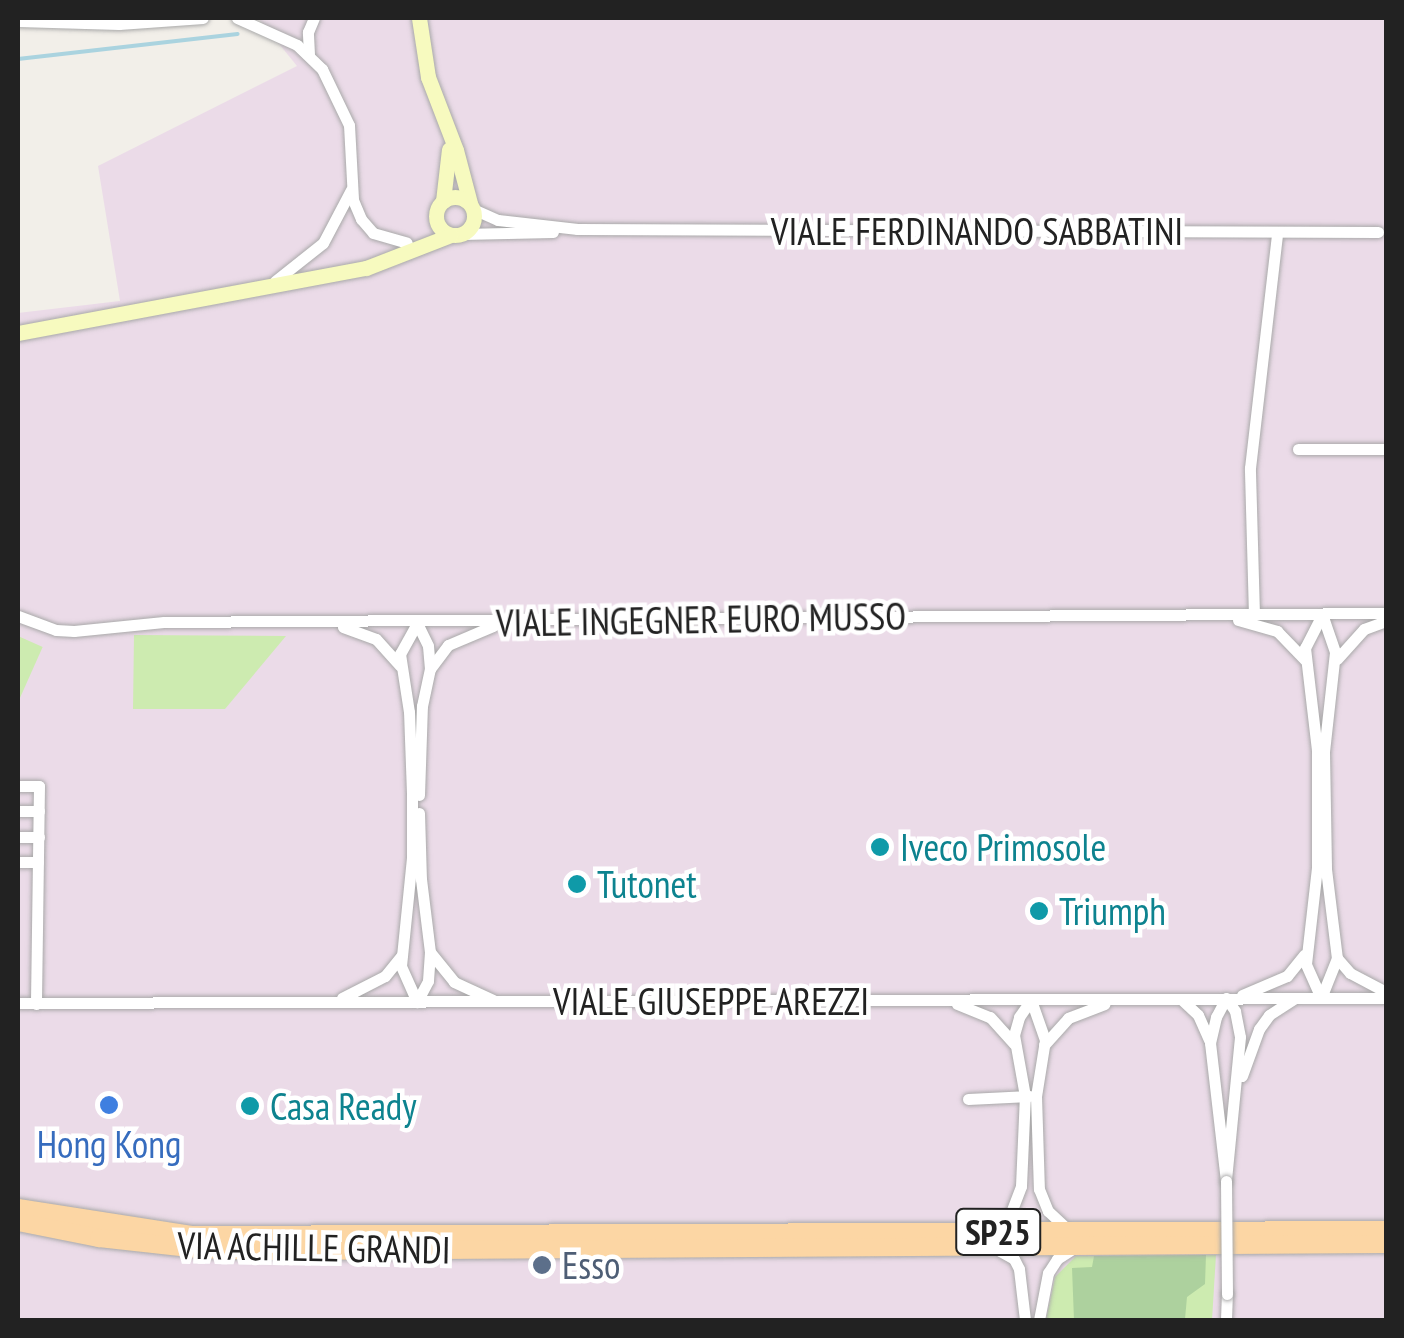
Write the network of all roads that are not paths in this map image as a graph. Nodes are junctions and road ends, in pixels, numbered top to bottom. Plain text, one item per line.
1 (203, 18) edge
2 (237, 18) edge
3 (314, 18) edge
4 (18, 22) edge
5 (419, 22) edge
6 (309, 54) junction
7 (450, 135) junction
8 (352, 186) junction
9 (441, 204) junction
10 (472, 206) junction
11 (577, 229) junction
12 (1276, 232) junction
13 (1378, 232) dead end
14 (457, 235) junction
15 (407, 243) junction
16 (366, 268) junction
17 (263, 288) junction
18 (18, 333) edge
19 (1298, 449) dead end
20 (1386, 449) edge
21 (1322, 614) junction
22 (1199, 615) junction
23 (1254, 615) junction
24 (18, 616) edge
25 (1386, 617) edge
26 (417, 622) junction
27 (506, 622) junction
28 (324, 623) junction
29 (1306, 662) junction
30 (400, 666) junction
31 (1333, 668) junction
32 (430, 669) junction
33 (18, 786) edge
34 (18, 811) edge
35 (39, 811) junction
36 (18, 837) edge
37 (38, 837) junction
38 (18, 862) edge
39 (38, 862) junction
40 (430, 952) junction
41 (1306, 952) junction
42 (402, 954) junction
43 (1337, 958) junction
44 (1386, 995) edge
45 (1181, 998) junction
46 (1230, 998) junction
47 (1297, 998) junction
48 (1321, 998) junction
49 (1124, 999) junction
50 (1031, 1000) junction
51 (944, 1001) junction
52 (329, 1002) junction
53 (417, 1002) junction
54 (497, 1002) junction
55 (36, 1004) junction
56 (18, 1005) edge
57 (1210, 1042) junction
58 (1042, 1049) junction
59 (1016, 1050) junction
60 (1031, 1096) junction
61 (968, 1099) dead end
62 (1233, 1129) junction
63 (1226, 1181) junction
64 (18, 1208) edge
65 (18, 1222) edge
66 (1386, 1230) edge
67 (1078, 1238) junction
68 (986, 1239) junction
69 (611, 1241) junction
70 (1386, 1244) edge
71 (1025, 1320) edge
72 (1039, 1320) edge
73 (1226, 1320) edge

1 - 4 street
2 - 6 street
3 - 6 street
5 - 7 street
6 - 8 street
7 - 9 street
7 - 10 street
8 - 15 street
8 - 17 street
9 - 10 street
9 - 14 street
9 - 15 street
10 - 11 street
10 - 14 street
11 - 12 street, VIALE FERDINANDO SABBATINI
11 - 14 street
12 - 13 street, VIALE FERDINANDO SABBATINI
12 - 23 street
14 - 16 street
15 - 16 street
16 - 17 street
17 - 18 street
19 - 20 street
21 - 23 street, VIALE INGEGNER EURO MUSSO
21 - 25 street, VIALE INGEGNER EURO MUSSO
21 - 29 street
21 - 31 street
22 - 23 street, VIALE INGEGNER EURO MUSSO
22 - 27 street, VIALE INGEGNER EURO MUSSO
22 - 29 street
24 - 28 street, VIALE INGEGNER EURO MUSSO
25 - 31 street
26 - 27 street, VIALE INGEGNER EURO MUSSO
26 - 28 street, VIALE INGEGNER EURO MUSSO
26 - 30 street
26 - 32 street
27 - 32 street
28 - 30 street
29 - 41 street
30 - 42 street
31 - 43 street
32 - 40 street
33 - 35 street
34 - 35 street
35 - 37 street
36 - 37 street
37 - 39 street
38 - 39 street
39 - 55 street
40 - 53 street
40 - 54 street
41 - 46 street
41 - 48 street
42 - 52 street
42 - 53 street
43 - 44 street
43 - 48 street
44 - 48 street, VIALE GIUSEPPE AREZZI
45 - 46 street, VIALE GIUSEPPE AREZZI
45 - 49 street, VIALE GIUSEPPE AREZZI
45 - 57 street
46 - 47 street, VIALE GIUSEPPE AREZZI
46 - 57 street
46 - 62 street
47 - 48 street, VIALE GIUSEPPE AREZZI
47 - 62 street
49 - 50 street, VIALE GIUSEPPE AREZZI
49 - 58 street
50 - 51 street, VIALE GIUSEPPE AREZZI
50 - 58 street
50 - 59 street
51 - 54 street, VIALE GIUSEPPE AREZZI
51 - 59 street
52 - 53 street, VIALE GIUSEPPE AREZZI
52 - 55 street, VIALE GIUSEPPE AREZZI
53 - 54 street, VIALE GIUSEPPE AREZZI
55 - 56 street, VIALE GIUSEPPE AREZZI
57 - 63 street
58 - 60 street
59 - 60 street
60 - 61 street
60 - 67 street
60 - 68 street
62 - 63 street
63 - 73 street, bridge
64 - 69 main road, VIA ACHILLE GRANDI
65 - 69 main road, VIA ACHILLE GRANDI
66 - 67 main road, SP25
67 - 68 main road, SP25
67 - 70 main road, SP25
67 - 72 street
68 - 69 main road, SP25
68 - 71 street

